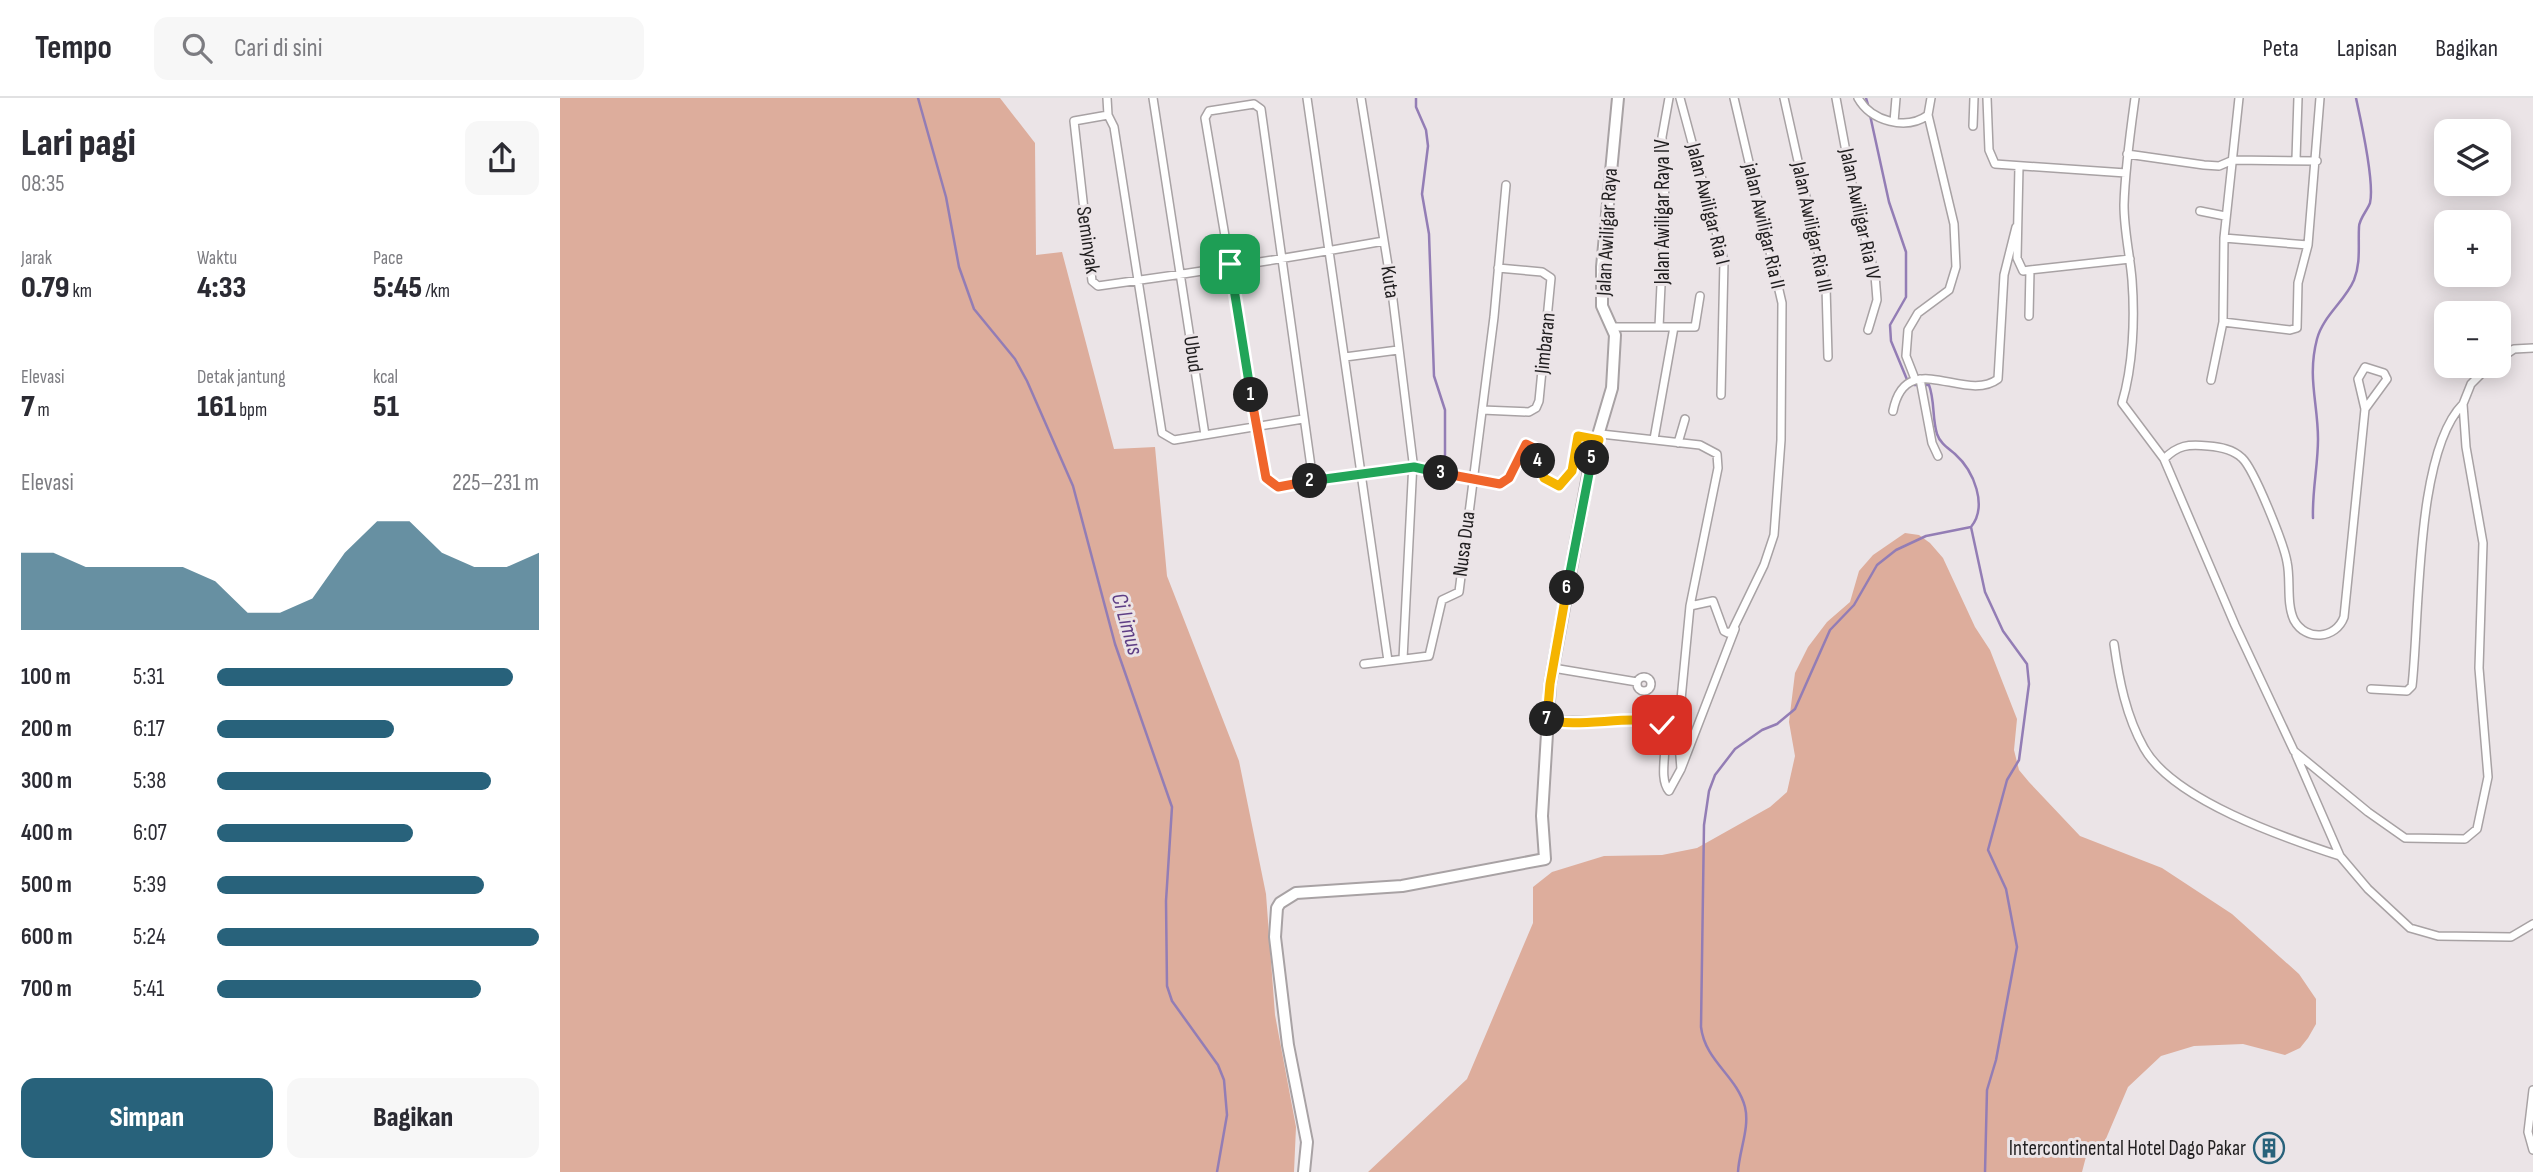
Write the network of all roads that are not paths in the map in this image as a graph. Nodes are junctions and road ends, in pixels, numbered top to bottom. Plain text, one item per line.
1 (1107, 98) edge
2 (1153, 98) edge
3 (1307, 98) edge
4 (1361, 98) edge
5 (1618, 98) edge
6 (1669, 98) edge
7 (1680, 98) edge
8 (1734, 98) edge
9 (1784, 98) edge
10 (1836, 98) edge
11 (1858, 98) edge
12 (1896, 98) edge
13 (1931, 98) edge
14 (1974, 98) edge
15 (1987, 98) edge
16 (2135, 98) edge
17 (2239, 98) edge
18 (2298, 98) edge
19 (2320, 98) edge
20 (1108, 115) junction
21 (1928, 115) junction
22 (1894, 122) junction
23 (1973, 126) dead end
24 (2127, 154) junction
25 (2297, 159) junction
26 (2233, 160) junction
27 (2317, 160) junction
28 (2019, 166) junction
29 (2126, 173) junction
30 (1506, 185) dead end
31 (2200, 211) dead end
32 (2225, 216) junction
33 (2016, 227) junction
34 (2224, 238) junction
35 (1384, 242) junction
36 (2308, 245) junction
37 (1329, 249) junction
38 (1282, 257) junction
39 (2130, 259) junction
40 (1230, 264) junction
41 (1498, 268) junction
42 (2030, 270) junction
43 (1181, 273) junction
44 (1136, 281) junction
45 (1700, 296) dead end
46 (2029, 316) dead end
47 (2223, 323) junction
48 (1613, 327) junction
49 (1659, 327) junction
50 (1674, 327) junction
51 (1868, 330) dead end
52 (2533, 348) edge
53 (1398, 350) junction
54 (2511, 351) edge
55 (1345, 357) junction
56 (1828, 357) dead end
57 (2477, 378) edge
58 (1917, 379) junction
59 (2211, 380) dead end
60 (1721, 395) dead end
61 (2463, 404) junction
62 (2365, 409) junction
63 (1482, 410) junction
64 (1893, 411) dead end
65 (1303, 419) junction
66 (1685, 419) dead end
67 (1256, 425) junction
68 (1205, 435) junction
69 (1600, 437) junction
70 (1654, 439) junction
71 (1678, 443) junction
72 (1938, 456) dead end
73 (2164, 459) junction
74 (1414, 467) junction
75 (1362, 473) junction
76 (1472, 479) junction
77 (1313, 481) junction
78 (1690, 606) junction
79 (1735, 629) junction
80 (2114, 644) dead end
81 (1403, 659) junction
82 (1388, 661) junction
83 (1364, 664) dead end
84 (1553, 668) junction
85 (1637, 682) dead end
86 (2371, 689) dead end
87 (1547, 720) junction
88 (2294, 751) junction
89 (1681, 769) junction
90 (2340, 856) junction
91 (2533, 924) edge
92 (2533, 1090) edge
93 (2533, 1150) edge
94 (1304, 1172) edge

1 - 20 street
2 - 43 street
3 - 37 street
4 - 35 street, Kuta
5 - 48 street, Jalan Awiligar Raya
6 - 49 street, Jalan Awiligar Raya IV
7 - 60 street, Jalan Awiligar Ria I
8 - 79 street, jalan Awiligar Ria II
9 - 56 street, Jalan Awiligar Ria III
10 - 51 street, Jalan Awiligar Ria IV
11 - 22 street
12 - 22 street
13 - 21 street
14 - 23 street
15 - 28 street
16 - 24 street
17 - 26 street
18 - 25 street
19 - 27 street
20 - 44 street, Seminyak
20 - 44 street, Seminyak
21 - 22 street
21 - 58 street
24 - 26 street
24 - 29 street
25 - 26 street
25 - 27 street
26 - 32 street
27 - 36 street
28 - 29 street
28 - 33 street
29 - 39 street
30 - 41 street
31 - 32 street
32 - 34 street
33 - 42 street
33 - 58 street
34 - 36 street
34 - 47 street
35 - 37 street
35 - 53 street, Kuta
36 - 47 street
37 - 38 street
37 - 55 street
38 - 40 street
38 - 40 street
38 - 65 street
39 - 42 street
39 - 73 street
40 - 43 street
40 - 67 street
41 - 63 street
41 - 63 street, Jimbaran
42 - 46 street
43 - 44 street
43 - 68 street, Ubud
44 - 68 street
45 - 50 street
47 - 59 street
48 - 49 street
48 - 69 street, Jalan Awiligar Raya
49 - 50 street
50 - 70 street
52 - 54 street
53 - 55 street
53 - 74 street, Kuta
55 - 75 street
57 - 61 street
58 - 64 street
58 - 72 street
61 - 86 street
61 - 88 street
62 - 62 street
62 - 73 street
63 - 76 street
65 - 67 street
65 - 77 street
66 - 71 street
67 - 68 street
67 - 77 street
69 - 70 street
69 - 76 street
69 - 84 street, Jalan Awiligar Raya
70 - 71 street
71 - 78 street
73 - 88 street
74 - 75 street
74 - 76 street
74 - 81 street
75 - 77 street
75 - 82 street
76 - 81 street, Nusa Dua
78 - 79 street
78 - 89 street
79 - 89 street, jalan Awiligar Ria II
80 - 90 street
81 - 82 street, Nusa Dua
82 - 83 street, Nusa Dua
84 - 85 street
84 - 87 street, Jalan Awiligar Raya
87 - 89 street
87 - 94 street, Jalan Awiligar Raya
88 - 90 street
90 - 91 street
92 - 93 street

